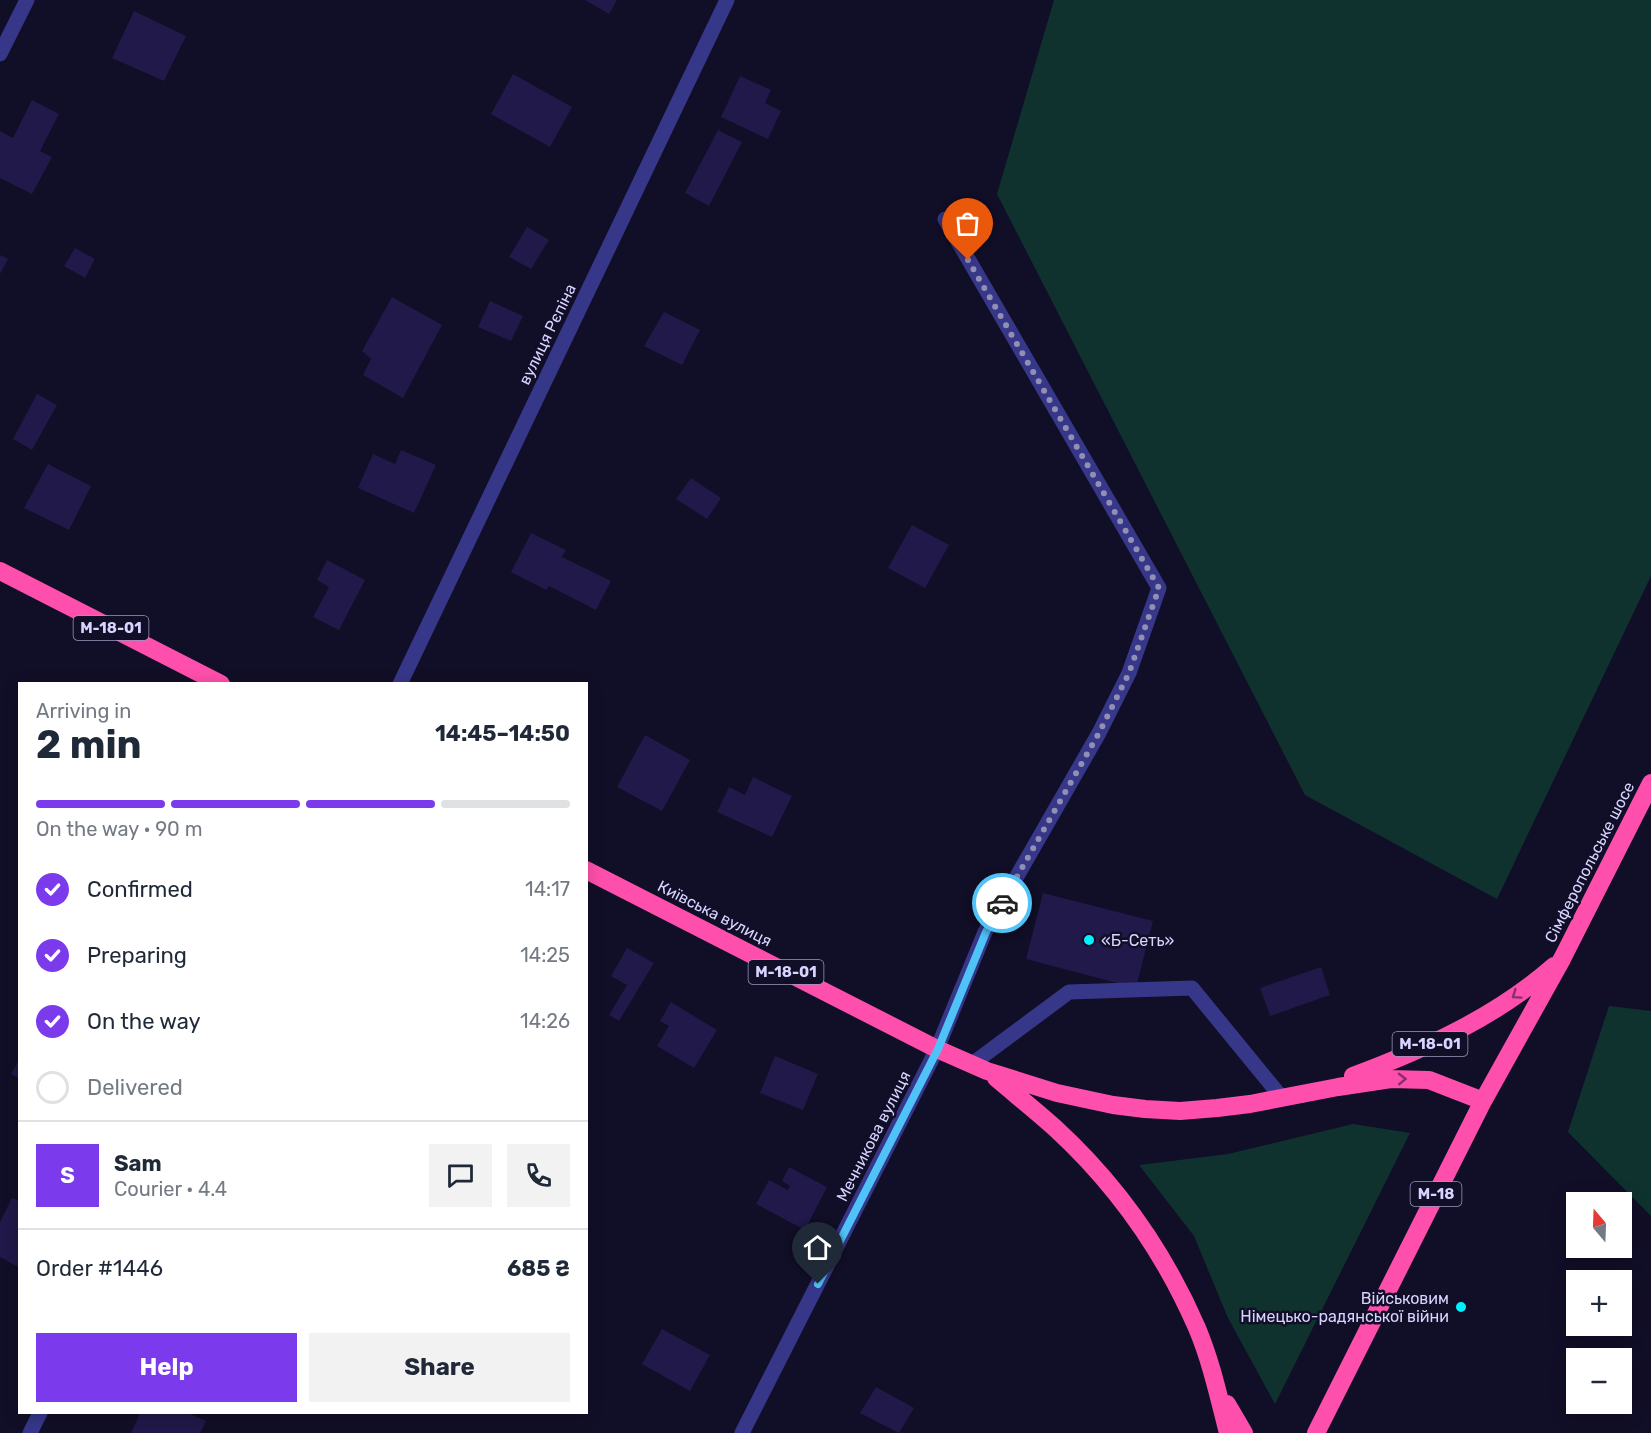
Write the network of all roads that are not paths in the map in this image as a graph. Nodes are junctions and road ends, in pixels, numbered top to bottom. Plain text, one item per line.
1 (27, 0) edge
2 (727, 0) edge
3 (0, 54) edge
4 (945, 219) dead end
5 (0, 571) edge
6 (217, 682) edge
7 (401, 682) edge
8 (1651, 783) edge
9 (588, 871) edge
10 (1562, 959) junction
11 (938, 1049) junction
12 (980, 1068) junction
13 (1282, 1098) junction
14 (1483, 1101) junction
15 (1209, 1364) junction
16 (40, 1414) edge
17 (30, 1433) edge
18 (742, 1433) edge
19 (1228, 1433) edge
20 (1244, 1433) edge
21 (1317, 1433) edge

1 - 3 street
2 - 7 street, вулиця Рєпіна
4 - 11 street, Мечникова вулиця
5 - 6 highway, М-18-01
8 - 10 highway, Сімферопольське шосе / М-18
9 - 11 highway, Київська вулиця / М-18-01
10 -> 13 highway, М-18-01
10 - 14 highway, М-18
11 - 12 highway, Київська вулиця / М-18-01
11 - 18 street, Мечникова вулиця
12 - 13 highway, М-18-01
12 - 13 street
12 - 15 highway, М-18-01
13 -> 14 highway, М-18-01
14 - 21 highway, М-18
15 - 19 highway, М-18-01
15 - 20 highway, М-18-01
16 - 17 street

